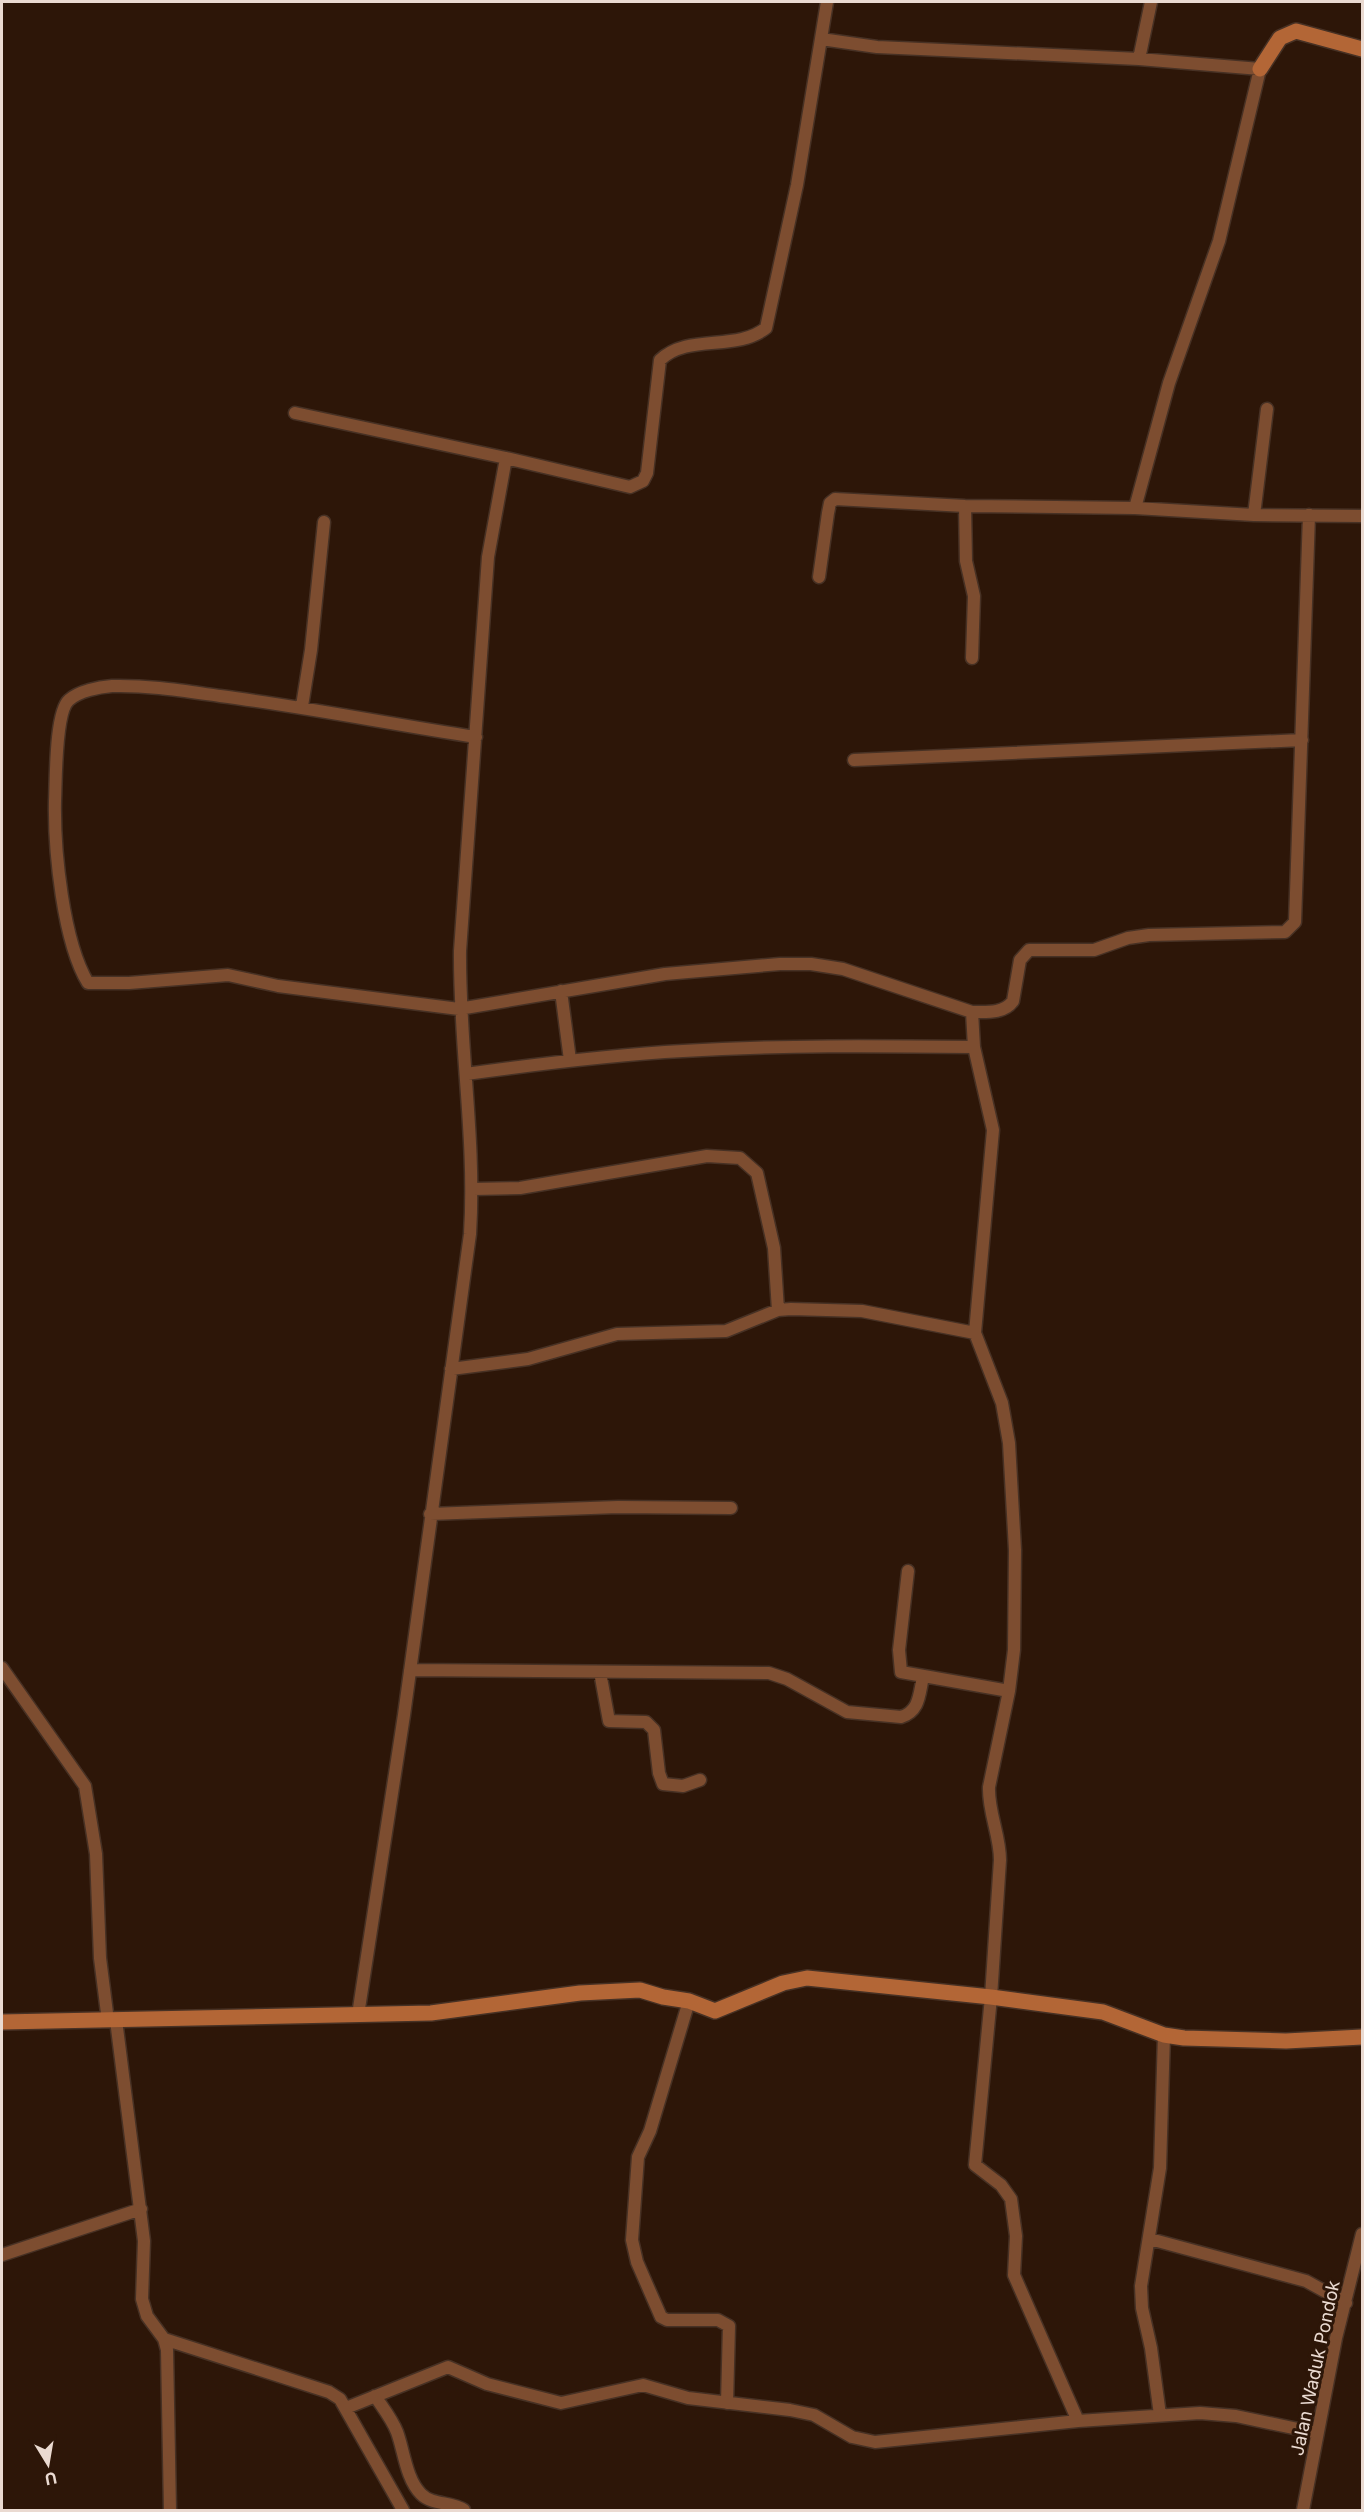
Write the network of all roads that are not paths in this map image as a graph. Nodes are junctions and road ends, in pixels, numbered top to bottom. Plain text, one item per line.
1 (827, 2) edge
2 (1151, 2) edge
3 (821, 39) junction
4 (1362, 49) edge
5 (1139, 59) junction
6 (1260, 69) junction
7 (1267, 409) dead end
8 (295, 413) dead end
9 (506, 458) junction
10 (964, 506) junction
11 (1135, 508) junction
12 (1254, 515) junction
13 (1309, 515) junction
14 (1362, 516) edge
15 (324, 522) dead end
16 (819, 577) dead end
17 (972, 658) dead end
18 (302, 706) junction
19 (476, 737) junction
20 (1302, 740) junction
21 (854, 760) dead end
22 (561, 991) junction
23 (459, 1009) junction
24 (972, 1012) junction
25 (974, 1047) junction
26 (570, 1060) junction
27 (466, 1074) junction
28 (473, 1189) junction
29 (778, 1310) junction
30 (975, 1333) junction
31 (451, 1369) junction
32 (731, 1508) dead end
33 (430, 1514) junction
34 (908, 1571) dead end
35 (2, 1668) edge
36 (410, 1670) junction
37 (600, 1672) junction
38 (923, 1677) junction
39 (1009, 1691) junction
40 (700, 1780) dead end
41 (991, 1996) junction
42 (689, 2001) junction
43 (358, 2015) junction
44 (112, 2020) junction
45 (2, 2022) edge
46 (1164, 2035) junction
47 (1362, 2037) edge
48 (141, 2209) junction
49 (1362, 2234) edge
50 (1150, 2239) junction
51 (2, 2255) edge
52 (1346, 2303) junction
53 (164, 2339) junction
54 (375, 2396) junction
55 (727, 2403) junction
56 (346, 2408) junction
57 (1160, 2415) junction
58 (1078, 2421) junction
59 (1317, 2433) junction
60 (170, 2511) edge
61 (403, 2511) edge
62 (464, 2511) edge
63 (1303, 2511) edge

1 - 3 street
2 - 5 street
3 - 5 street
3 - 9 street
4 - 6 street
5 - 6 street
6 - 11 street
7 - 12 street
8 - 9 street
9 - 19 street
10 - 11 street
10 - 16 street
10 - 17 street
11 - 12 street
12 - 13 street
13 - 14 street
13 - 20 street
15 - 18 street
18 - 19 street
18 - 23 street
19 - 23 street
20 - 21 street
20 - 24 street
22 - 23 street
22 - 24 street
22 - 26 street
23 - 27 street
24 - 25 street
25 - 26 street
25 - 30 street
26 - 27 street
27 - 28 street
28 - 29 street
28 - 31 street
29 - 30 street
29 - 31 street
30 - 39 street
31 - 33 street
32 - 33 street
33 - 36 street
34 - 38 street
35 - 44 street
36 - 37 street
36 - 43 street
37 - 38 street
37 - 40 street
38 - 39 street
39 - 41 street
41 - 42 street
41 - 46 street
41 - 58 street
42 - 43 street
42 - 55 street
43 - 44 street
44 - 45 street
44 - 48 street
46 - 47 street
46 - 50 street
48 - 51 street
48 - 53 street
49 - 52 street, Jalan Waduk Pondok
50 - 52 street
50 - 57 street
52 - 59 street, Jalan Waduk Pondok
53 - 56 street
53 - 60 street
54 - 55 street
54 - 56 street
54 - 62 street
55 - 58 street
56 - 61 street
57 - 58 street
57 - 59 street
59 - 63 street, Jalan Waduk Pondok

